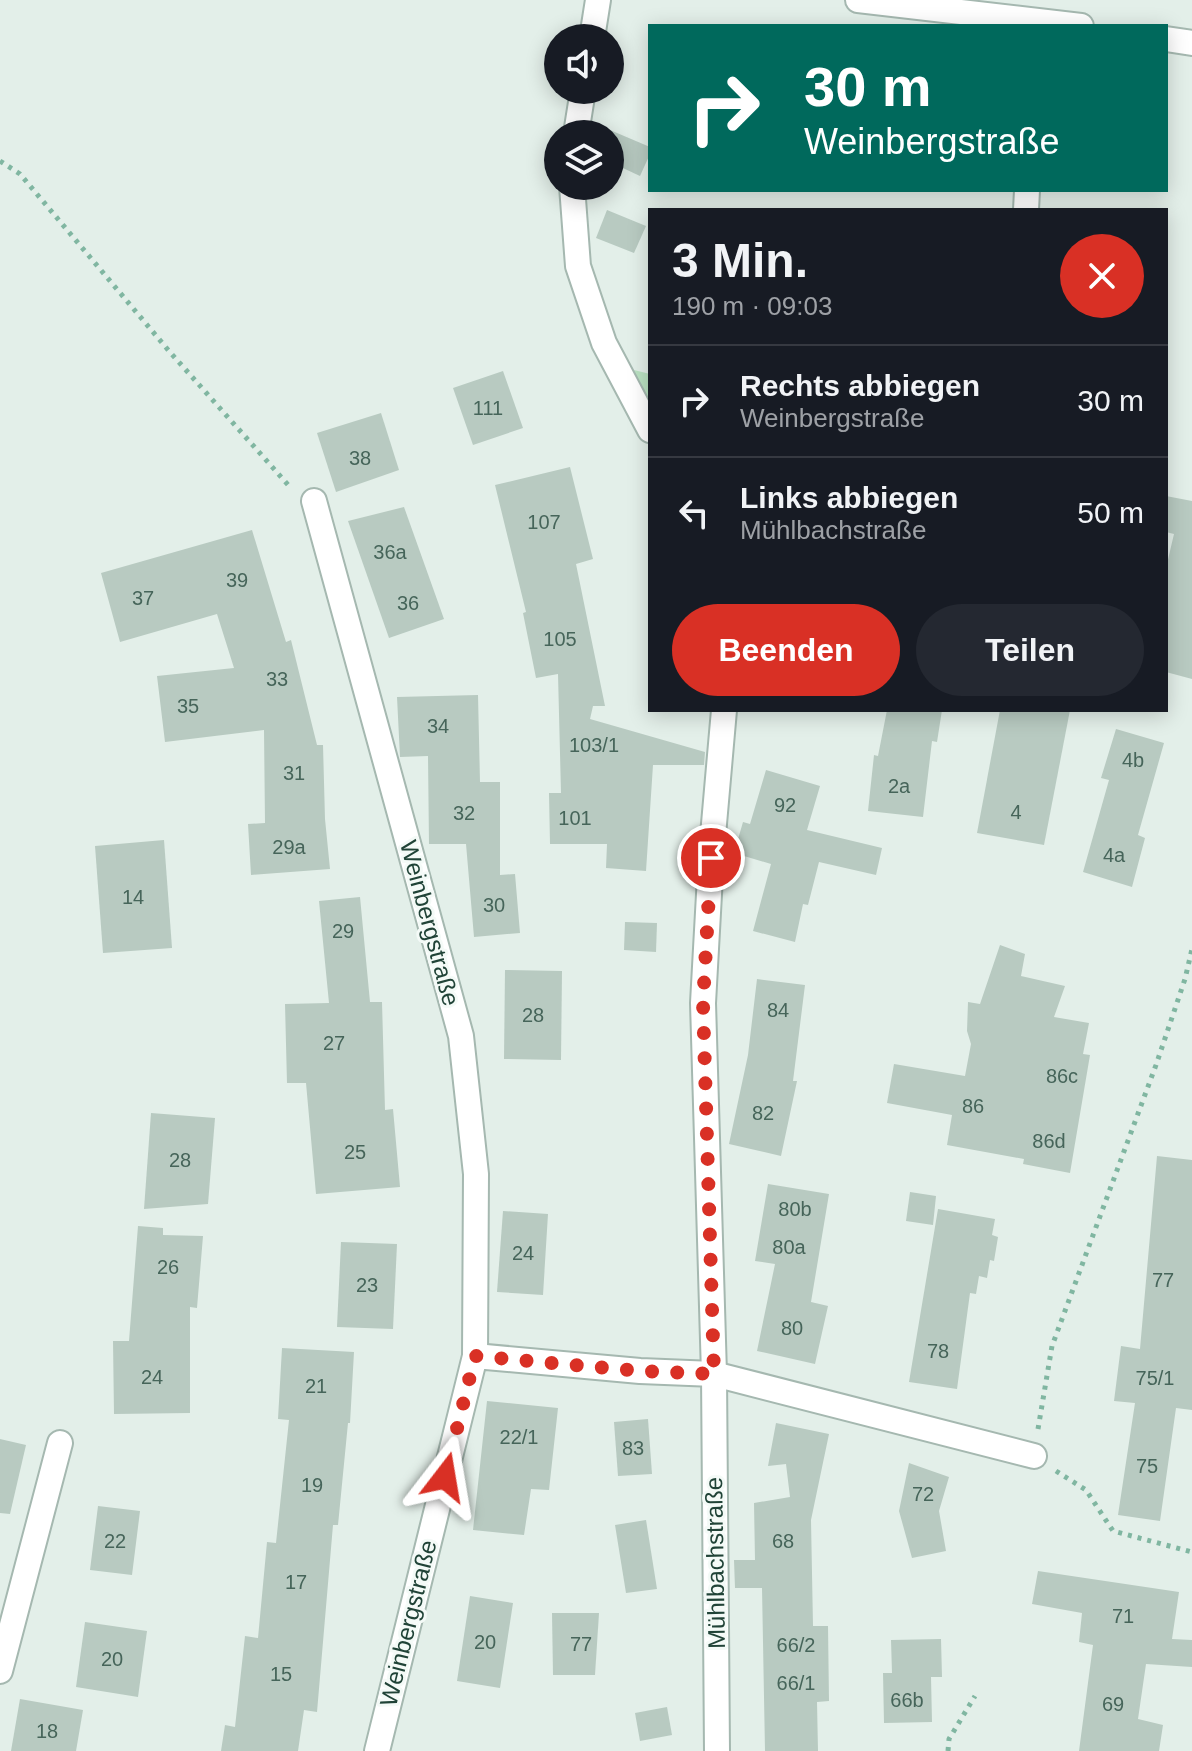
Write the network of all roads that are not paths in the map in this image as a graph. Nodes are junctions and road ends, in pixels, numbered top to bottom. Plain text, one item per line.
1 (598, 0) edge
2 (858, 0) edge
3 (1043, 15) edge
4 (594, 24) edge
5 (1074, 24) edge
6 (1168, 39) edge
7 (1192, 43) edge
8 (573, 200) edge
9 (648, 426) edge
10 (314, 501) road end
11 (724, 712) edge
12 (475, 1356) junction
13 (714, 1374) junction
14 (60, 1443) dead end
15 (1034, 1456) road end
16 (0, 1671) edge
17 (377, 1751) edge
18 (717, 1751) edge

1 - 4 street
2 - 3 street
3 - 5 street
6 - 7 street
8 - 9 street
10 - 12 street, Weinbergstraße
11 - 13 street, Mühlbachstraße
12 - 13 street
12 - 17 street, Weinbergstraße
13 - 15 street
13 - 18 street, Mühlbachstraße
14 - 16 street

